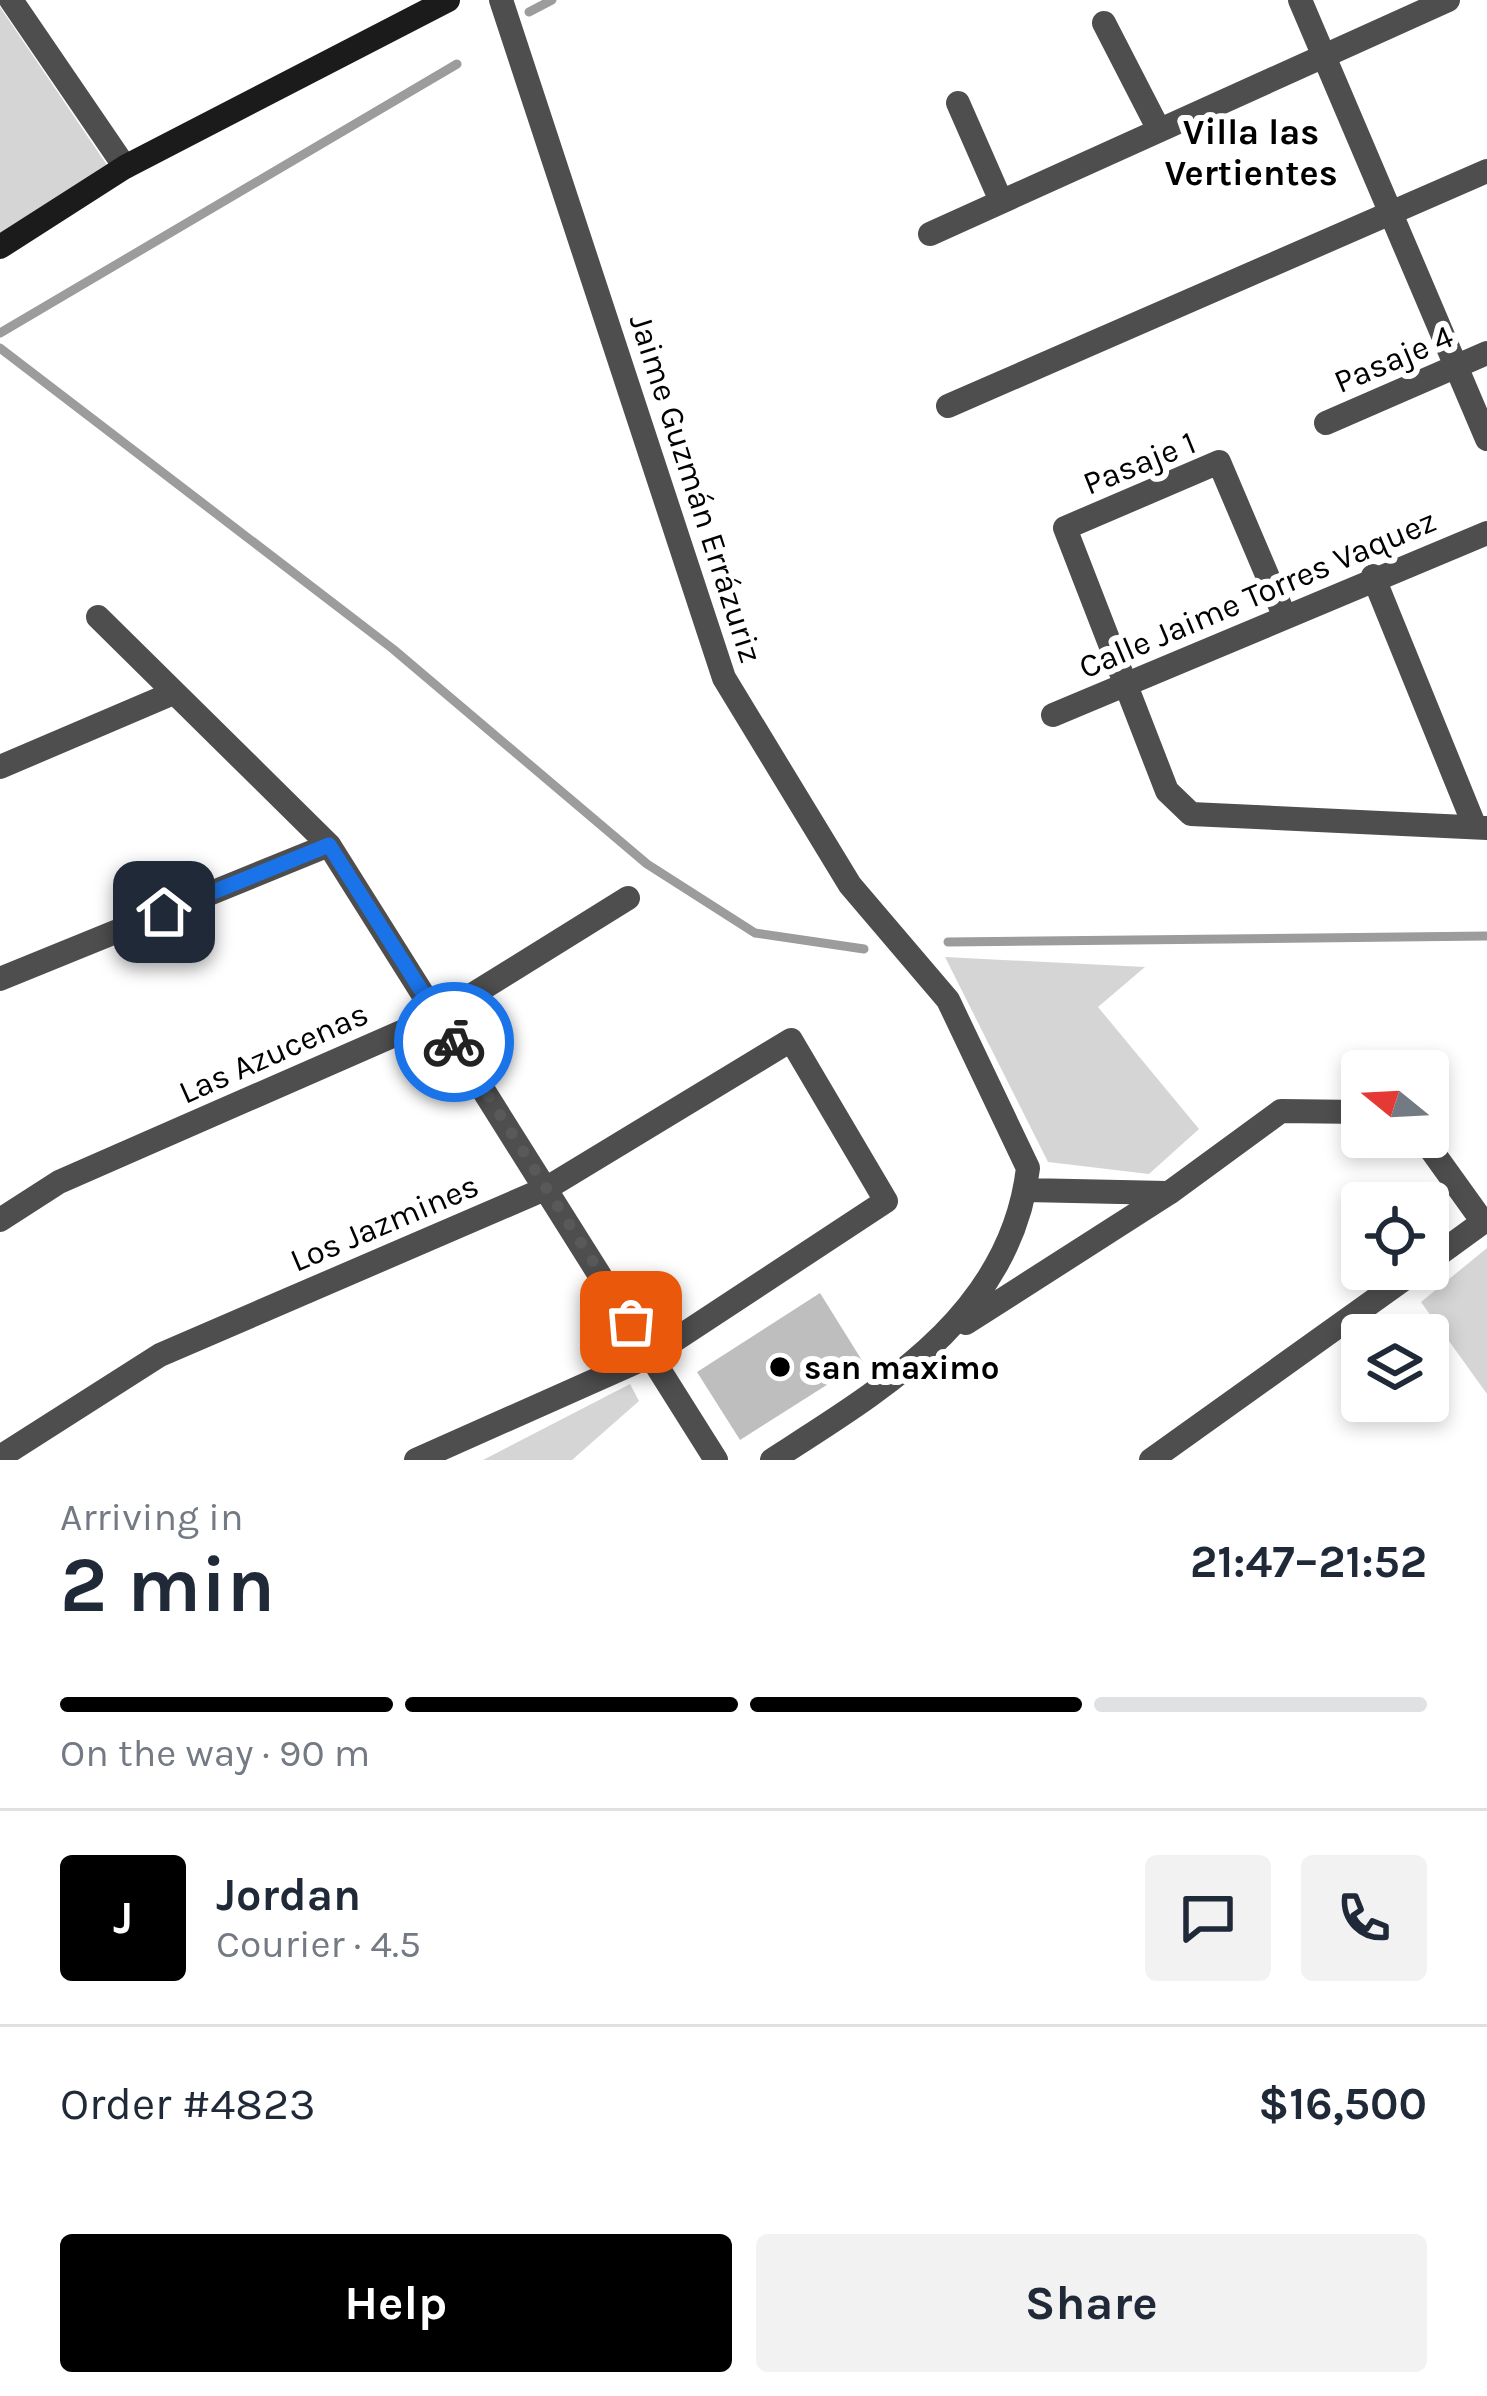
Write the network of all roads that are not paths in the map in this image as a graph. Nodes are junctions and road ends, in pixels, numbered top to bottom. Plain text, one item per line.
1 (11, 0) edge
2 (448, 0) edge
3 (501, 0) edge
4 (1300, 0) edge
5 (1448, 0) edge
6 (1104, 23) dead end
7 (1322, 53) junction
8 (958, 103) dead end
9 (1158, 128) junction
10 (125, 167) junction
11 (1487, 171) edge
12 (1001, 201) junction
13 (1389, 214) junction
14 (929, 234) dead end
15 (0, 247) edge
16 (1487, 353) edge
17 (1456, 366) junction
18 (948, 406) dead end
19 (1326, 423) dead end
20 (1487, 439) edge
21 (1487, 533) edge
22 (1373, 576) junction
23 (1284, 615) junction
24 (98, 617) dead end
25 (1126, 684) junction
26 (171, 694) junction
27 (1053, 715) dead end
28 (0, 767) edge
29 (1481, 827) edge
30 (329, 845) junction
31 (628, 898) dead end
32 (0, 979) edge
33 (438, 1016) junction
34 (1341, 1112) edge
35 (1437, 1158) edge
36 (547, 1188) junction
37 (1026, 1190) junction
38 (1169, 1193) junction
39 (0, 1220) edge
40 (1449, 1247) edge
41 (1389, 1290) edge
42 (954, 1330) junction
43 (652, 1355) junction
44 (0, 1457) edge
45 (416, 1460) edge
46 (716, 1460) edge
47 (772, 1460) edge
48 (1151, 1460) edge

1 - 10 street
2 - 10 main road
3 - 37 street, Jaime Guzmán Errázuriz
4 - 7 street
5 - 7 street
6 - 9 street
7 - 9 street
7 - 13 street
8 - 12 street
9 - 12 street
10 - 15 main road
11 - 13 street
12 - 14 street
13 - 17 street
13 - 18 street
16 - 17 street, Pasaje 4
17 - 19 street, Pasaje 4
17 - 20 street
21 - 22 street, Calle Jaime Torres Vaquez
22 - 23 street, Calle Jaime Torres Vaquez
22 - 29 street
23 - 25 street, Calle Jaime Torres Vaquez
23 - 25 street, Pasaje 1
24 - 26 street
25 - 27 street, Calle Jaime Torres Vaquez
25 - 29 street
26 - 28 street
26 - 30 street
30 - 32 street
30 - 33 street
31 - 33 street, Las Azucenas
33 - 36 street
33 - 39 street, Las Azucenas
34 - 38 street
35 - 40 street
36 - 43 street
36 - 43 street, Los Jazmines
36 - 44 street, Los Jazmines
37 - 38 street
37 - 42 street
38 - 42 street
41 - 48 street
42 - 47 street
43 - 45 street
43 - 46 street

